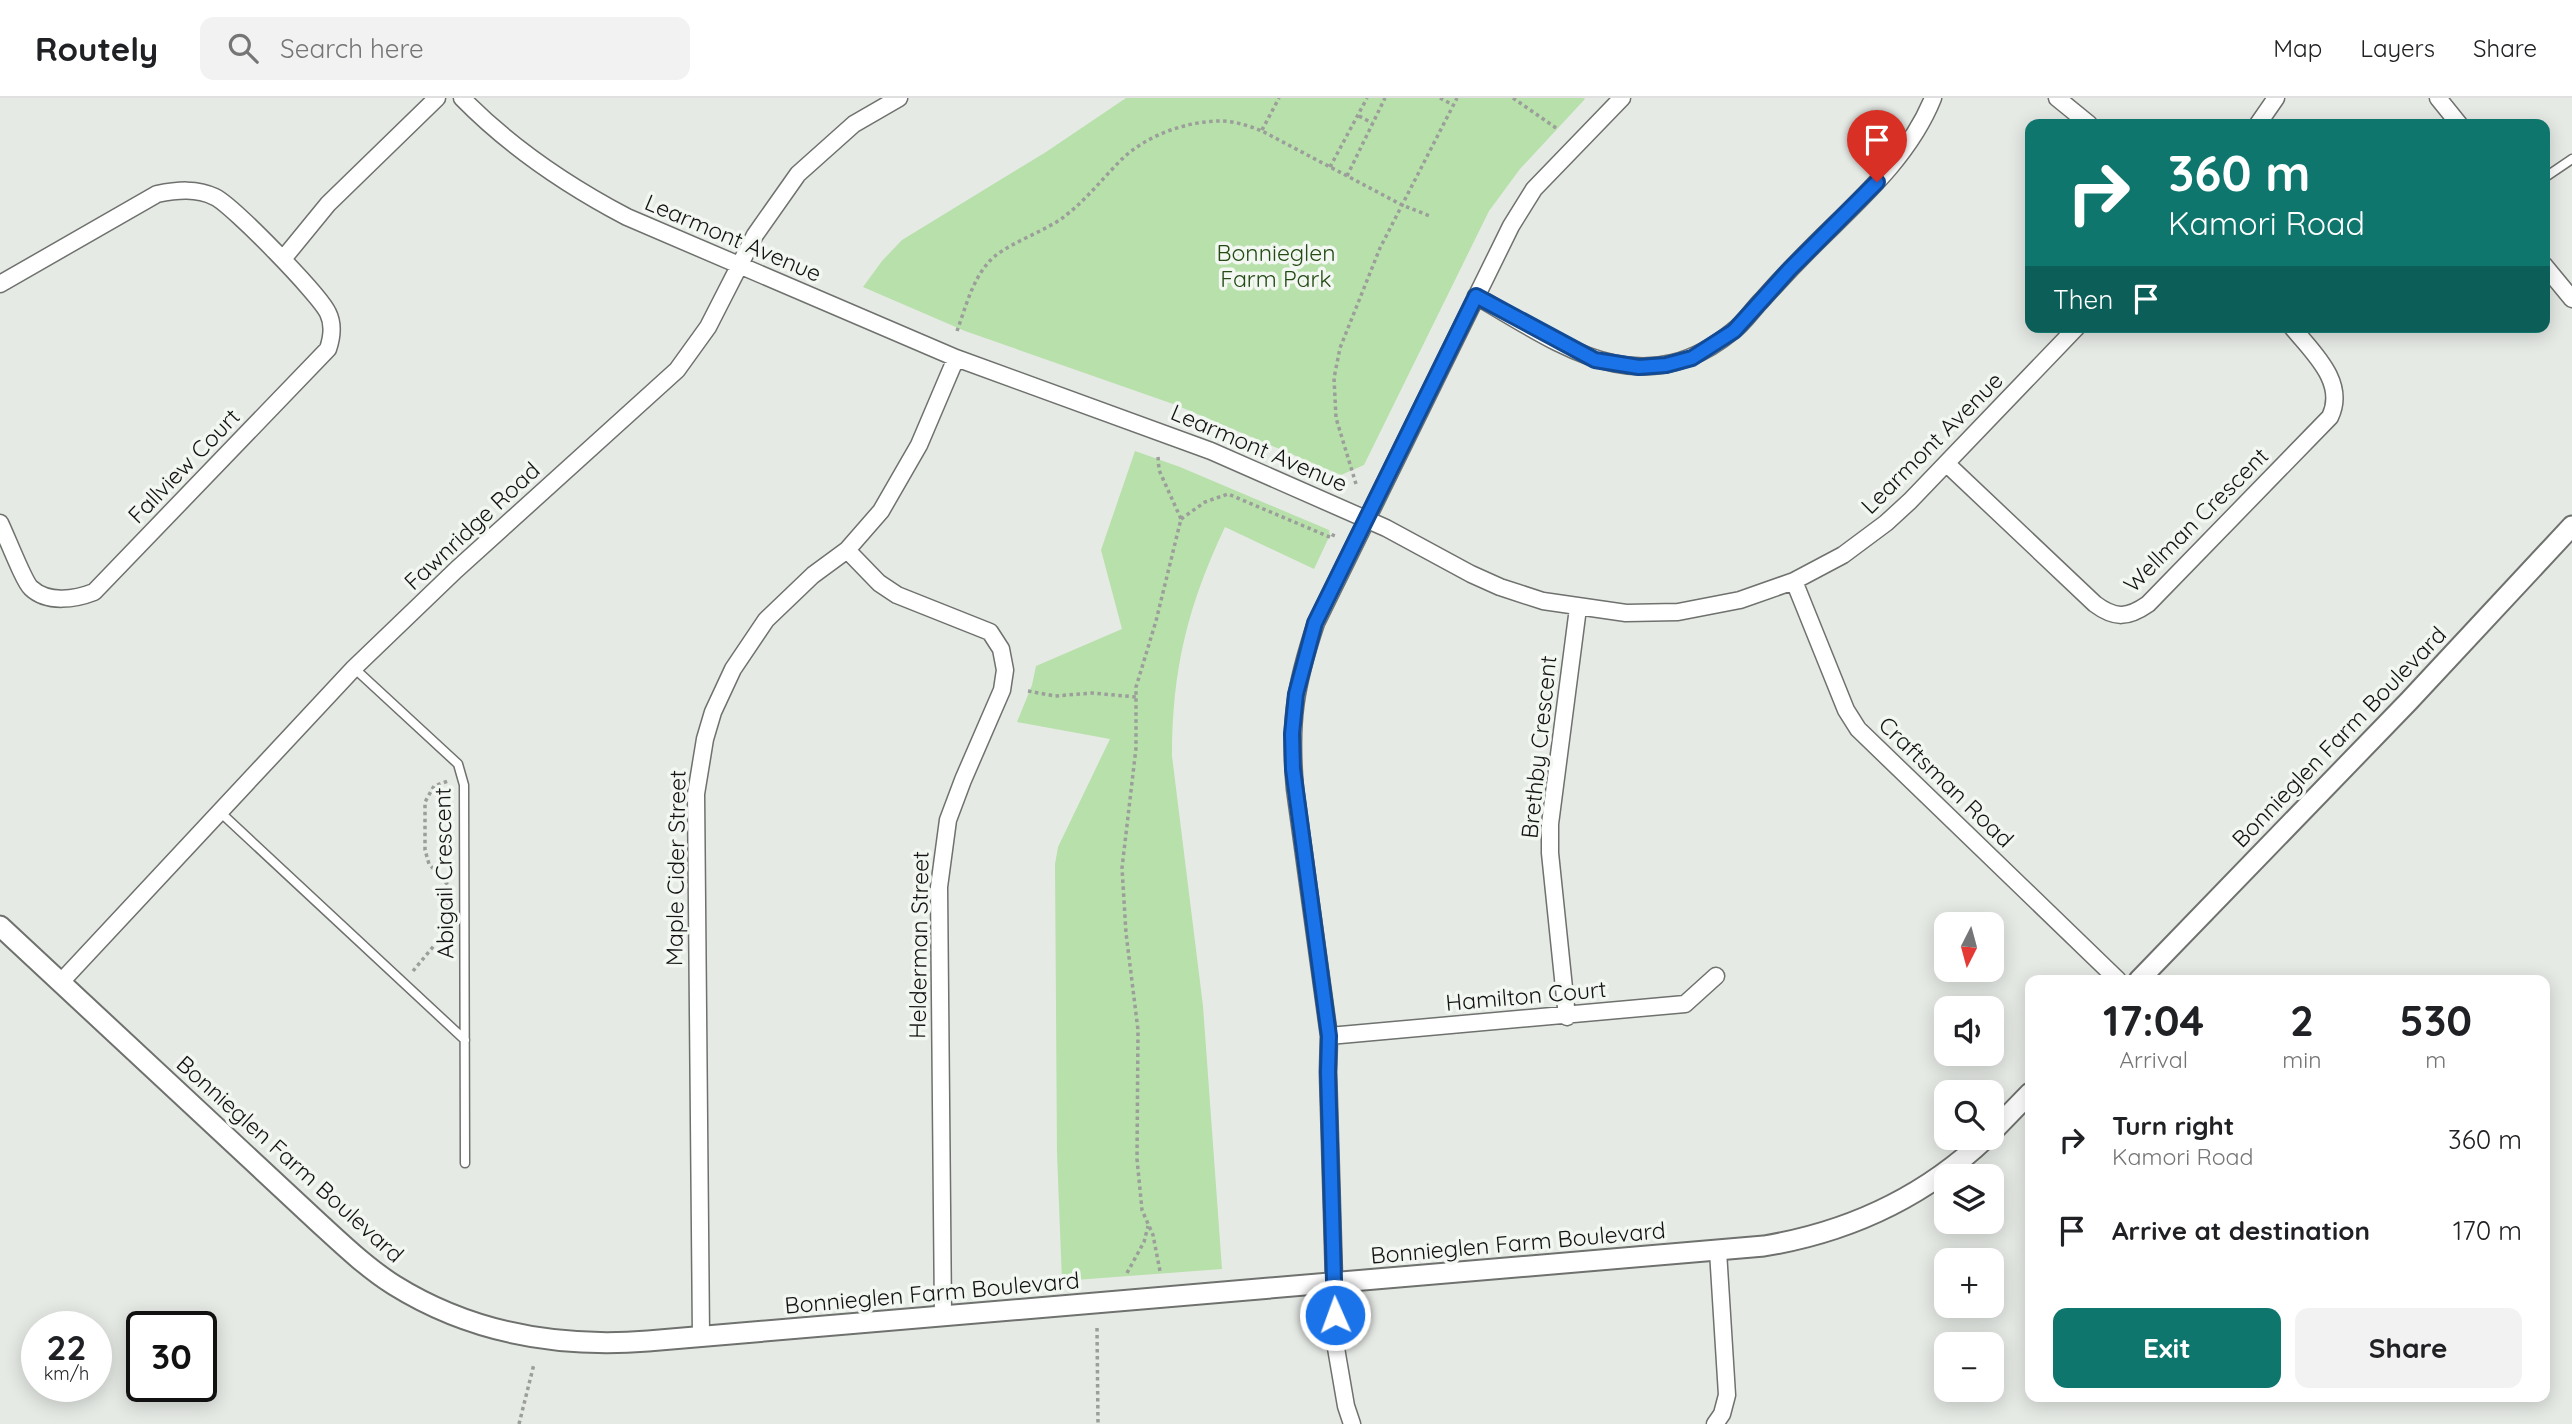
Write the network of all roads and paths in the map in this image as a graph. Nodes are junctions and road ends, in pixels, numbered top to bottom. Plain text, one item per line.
1 (437, 98) edge
2 (462, 98) edge
3 (899, 98) edge
4 (1279, 98) edge
5 (1367, 98) edge
6 (1385, 98) edge
7 (1440, 98) edge
8 (1457, 98) edge
9 (1513, 98) edge
10 (1622, 98) edge
11 (1933, 98) edge
12 (2057, 98) edge
13 (2276, 98) edge
14 (2438, 98) edge
15 (1453, 105) junction
16 (1358, 116) junction
17 (2084, 119) edge
18 (2261, 119) edge
19 (2455, 119) edge
20 (1372, 123) junction
21 (1559, 130) dead end
22 (1262, 131) junction
23 (2572, 159) edge
24 (1329, 167) junction
25 (2550, 174) edge
26 (1347, 176) junction
27 (1402, 205) junction
28 (1430, 216) dead end
29 (283, 259) junction
30 (738, 265) junction
31 (2550, 272) edge
32 (0, 284) edge
33 (1476, 296) junction
34 (2572, 299) edge
35 (957, 331) dead end
36 (2071, 333) edge
37 (2297, 333) edge
38 (956, 358) junction
39 (1158, 457) dead end
40 (1947, 464) junction
41 (1356, 484) dead end
42 (1181, 519) junction
43 (1367, 519) junction
44 (0, 523) edge
45 (2572, 526) edge
46 (1335, 531) dead end
47 (847, 550) junction
48 (1794, 581) junction
49 (1577, 608) junction
50 (354, 668) junction
51 (1028, 691) dead end
52 (1136, 697) junction
53 (450, 780) dead end
54 (220, 812) junction
55 (0, 926) edge
56 (413, 971) dead end
57 (2114, 975) edge
58 (2144, 975) edge
59 (1716, 976) dead end
60 (60, 983) junction
61 (1567, 1017) junction
62 (1329, 1036) junction
63 (466, 1040) junction
64 (2025, 1098) edge
65 (2004, 1120) edge
66 (1972, 1150) edge
67 (466, 1163) dead end
68 (1148, 1224) junction
69 (1718, 1251) junction
70 (1160, 1271) dead end
71 (1127, 1273) dead end
72 (1334, 1282) junction
73 (943, 1316) junction
74 (1097, 1328) dead end
75 (701, 1337) junction
76 (534, 1364) dead end
77 (519, 1424) edge
78 (1098, 1424) edge
79 (1352, 1424) edge
80 (1715, 1424) edge

1 - 29 street
2 - 30 street, Learmont Avenue
3 - 30 street, Fawnridge Road
4 - 22 path
5 - 16 path
6 - 20 path
7 - 15 path
8 - 15 path
9 - 21 path
10 - 33 street
11 - 33 street
12 - 17 street
13 - 18 street
14 - 19 street
15 - 27 path
16 - 20 path
16 - 24 path
20 - 26 path
22 - 24 path
22 - 35 path
23 - 25 lane
24 - 26 path
26 - 27 path
27 - 28 path
27 - 41 path
29 - 32 street, Fallview Court
29 - 44 street, Fallview Court
30 - 38 street, Learmont Avenue
30 - 50 street, Fawnridge Road
31 - 34 street
33 - 43 street
36 - 40 street, Learmont Avenue
37 - 40 street, Wellman Crescent
38 - 43 street, Learmont Avenue
38 - 47 street, Maple Cider Street
39 - 42 path
40 - 48 street, Learmont Avenue
42 - 46 path
42 - 52 path
43 - 49 street, Learmont Avenue
43 - 62 street
45 - 58 street, Bonnieglen Farm Boulevard
47 - 73 street, Helderman Street
47 - 75 street, Maple Cider Street
48 - 49 street, Learmont Avenue
48 - 57 street, Craftsman Road
49 - 61 street, Brethby Crescent
50 - 54 street, Fawnridge Road
50 - 63 lane, Abigail Crescent
51 - 52 path
52 - 68 path
53 - 56 path
54 - 60 street, Fawnridge Road
54 - 63 lane
55 - 60 street, Bonnieglen Farm Boulevard
59 - 61 street, Hamilton Court
60 - 75 street, Bonnieglen Farm Boulevard
61 - 62 street, Hamilton Court
62 - 72 street
63 - 67 lane, Abigail Crescent
64 - 65 street
66 - 69 street, Bonnieglen Farm Boulevard
68 - 70 path
68 - 71 path
69 - 72 street, Bonnieglen Farm Boulevard
69 - 80 street
72 - 73 street, Bonnieglen Farm Boulevard
72 - 79 street
73 - 75 street, Bonnieglen Farm Boulevard
74 - 78 path
76 - 77 path

